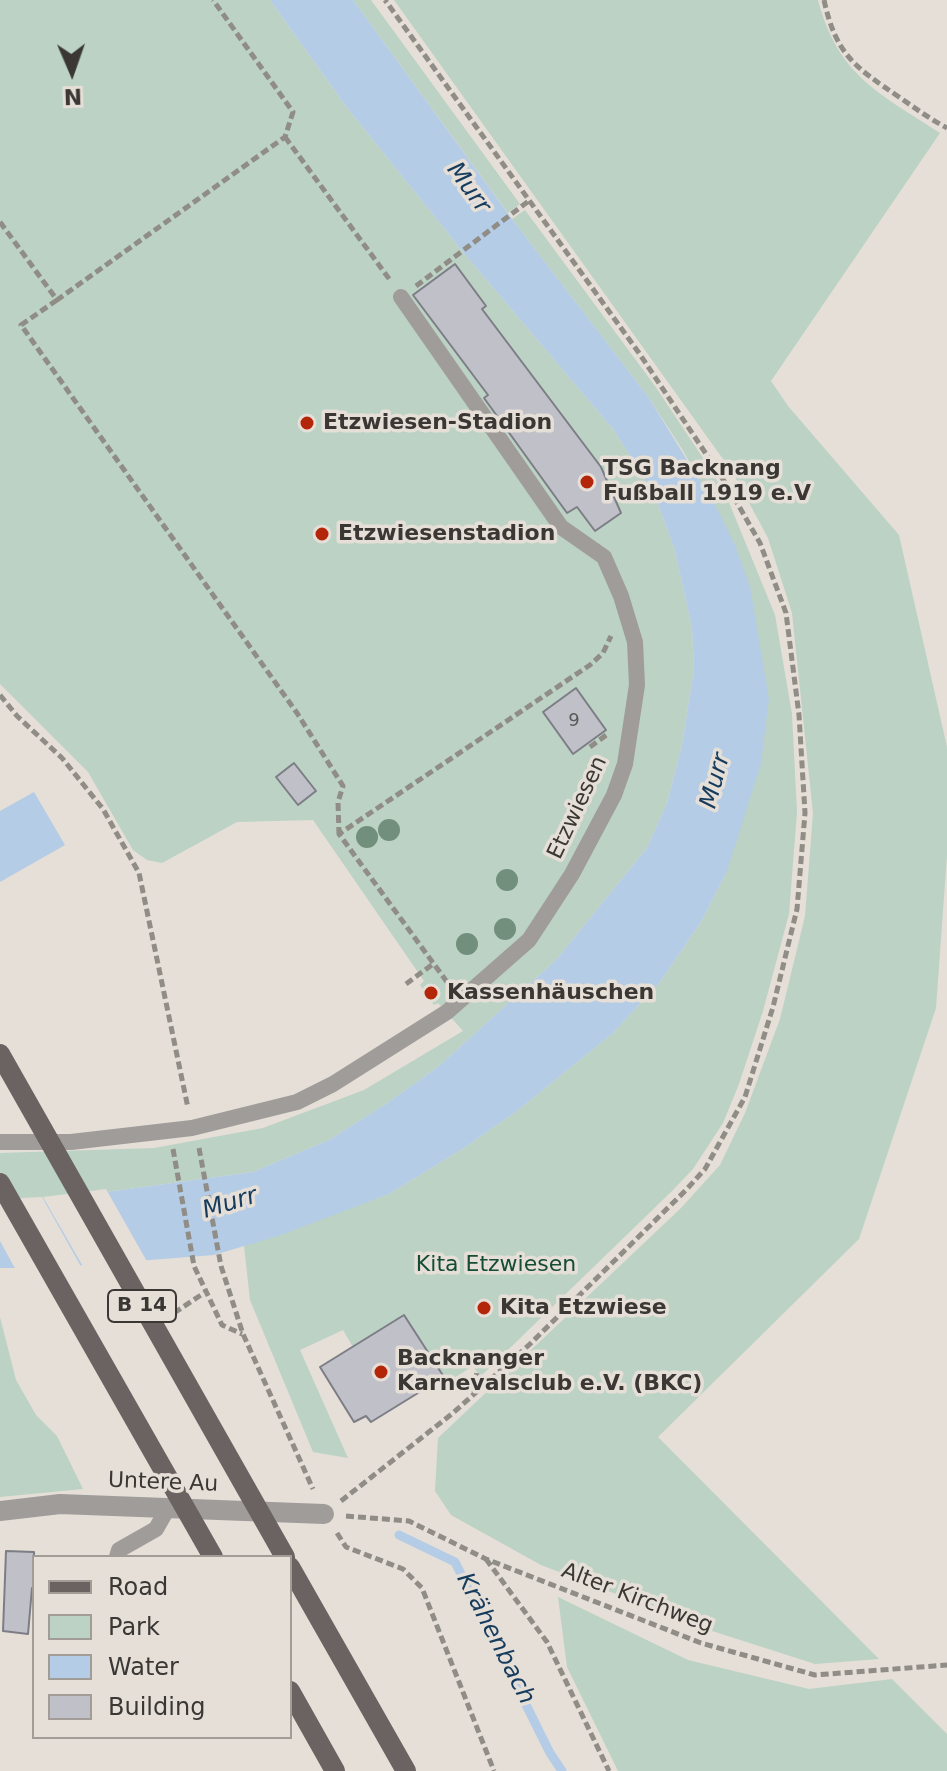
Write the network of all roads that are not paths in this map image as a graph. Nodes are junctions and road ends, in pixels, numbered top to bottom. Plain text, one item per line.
1 (401, 297) road end
2 (0, 1054) edge
3 (0, 1142) edge
4 (0, 1183) edge
5 (169, 1506) junction
6 (0, 1511) edge
7 (324, 1514) road end
8 (118, 1555) edge
9 (212, 1555) edge
10 (284, 1555) edge
11 (292, 1571) edge
12 (292, 1695) edge
13 (335, 1771) edge
14 (406, 1771) edge

1 - 3 lane, Etzwiesen
2 - 10 main road, B 14, bridge
4 - 9 main road, B 14, bridge
5 - 6 street, Untere Au
5 - 7 street, Untere Au
5 - 8 lane
11 - 14 main road
12 - 13 main road

